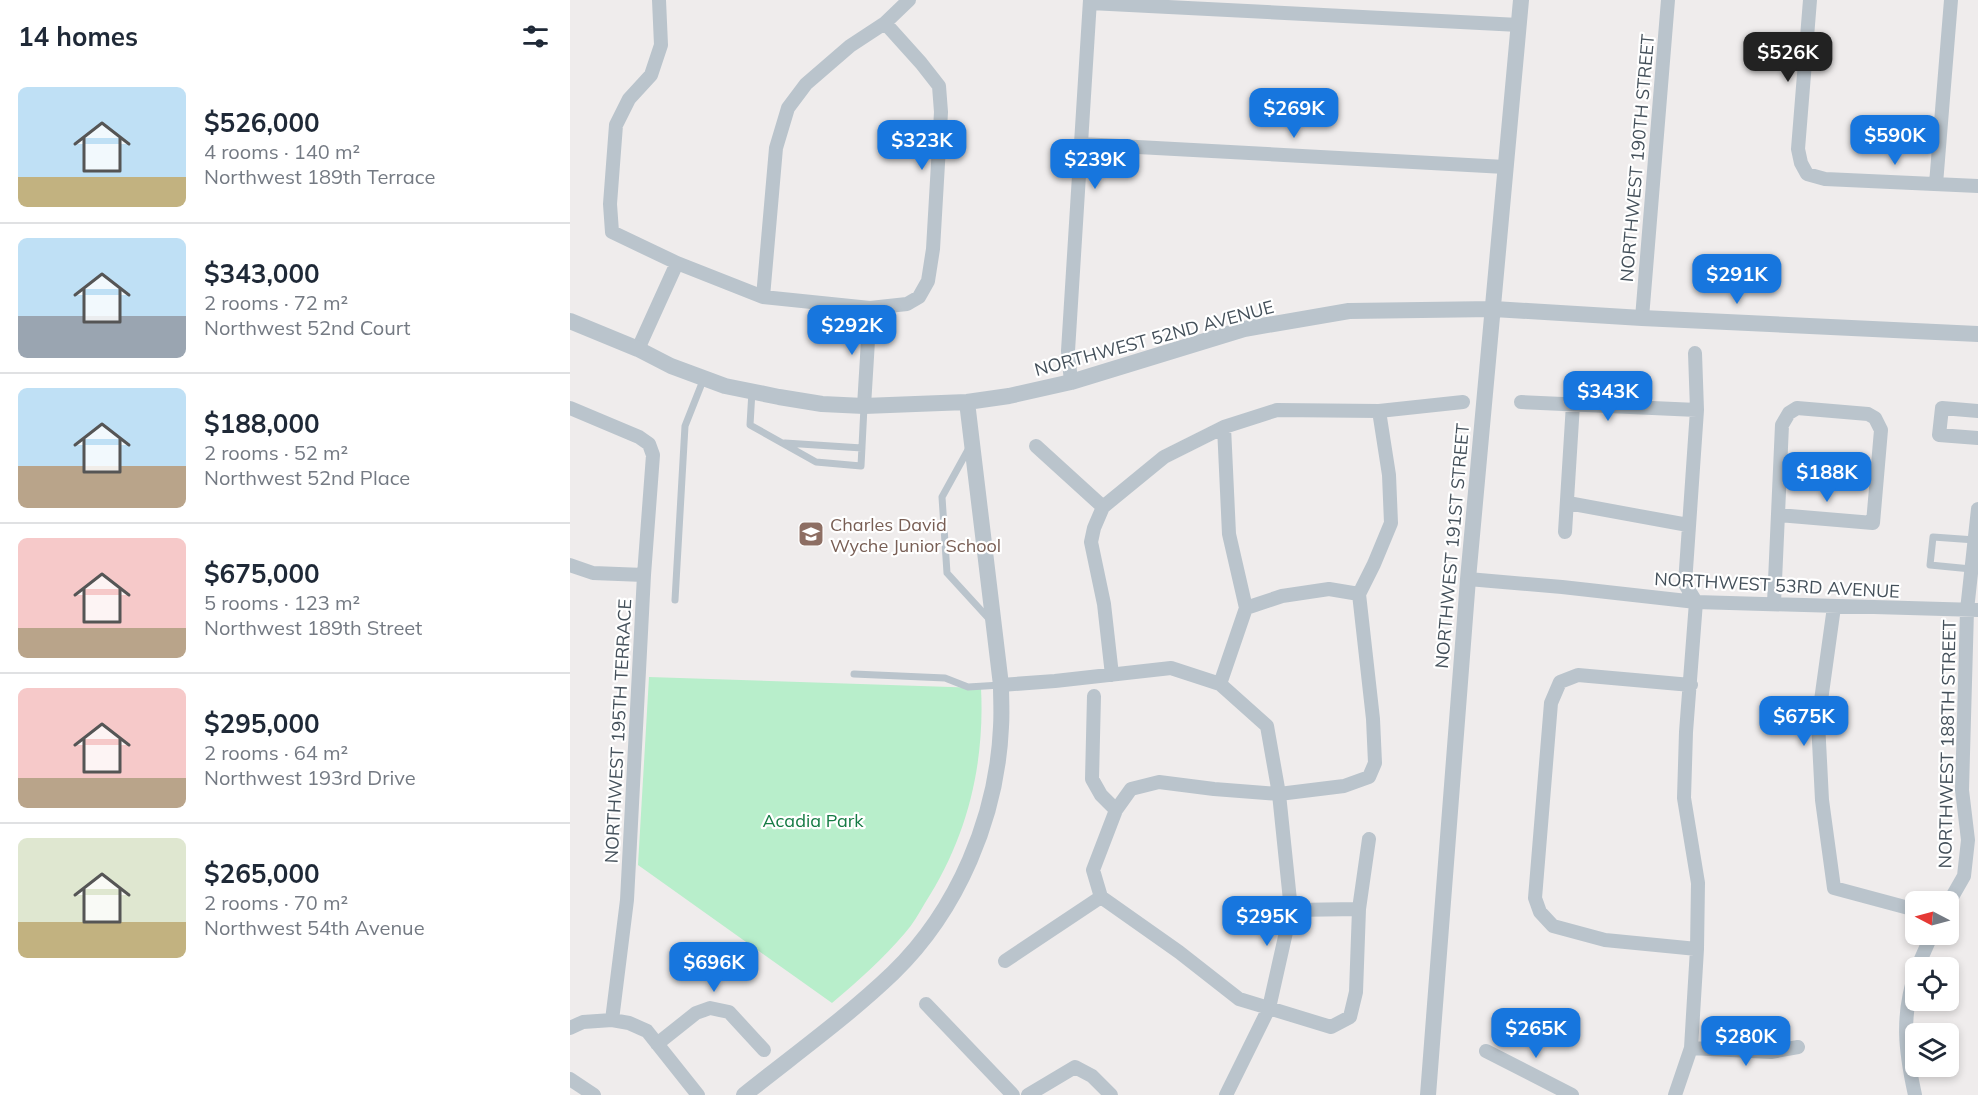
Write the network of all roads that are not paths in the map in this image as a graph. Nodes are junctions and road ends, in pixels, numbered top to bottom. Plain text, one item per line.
1 (659, 0) edge
2 (909, 0) edge
3 (1521, 0) edge
4 (1668, 0) edge
5 (1810, 0) edge
6 (1951, 0) edge
7 (1090, 1) edge
8 (885, 23) junction
9 (1519, 25) junction
10 (1082, 144) junction
11 (1505, 167) junction
12 (1936, 184) junction
13 (1978, 186) edge
14 (677, 263) junction
15 (763, 297) junction
16 (870, 308) junction
17 (1494, 309) junction
18 (1642, 318) junction
19 (570, 321) edge
20 (1978, 334) edge
21 (638, 349) junction
22 (1695, 352) dead end
23 (704, 378) junction
24 (1071, 382) junction
25 (752, 391) junction
26 (967, 402) junction
27 (1463, 402) dead end
28 (1521, 402) dead end
29 (1573, 404) junction
30 (864, 406) junction
31 (570, 408) edge
32 (1697, 410) junction
33 (1379, 411) junction
34 (1978, 411) edge
35 (1224, 427) junction
36 (1978, 438) edge
37 (782, 443) junction
38 (972, 443) junction
39 (1036, 446) dead end
40 (862, 448) junction
41 (1568, 503) junction
42 (1103, 507) junction
43 (1978, 509) edge
44 (1778, 515) junction
45 (1688, 525) junction
46 (1564, 532) dead end
47 (1976, 543) edge
48 (570, 565) edge
49 (1971, 569) junction
50 (644, 575) junction
51 (1468, 579) junction
52 (1359, 594) junction
53 (675, 600) dead end
54 (1696, 602) junction
55 (1774, 603) junction
56 (1834, 607) junction
57 (1246, 608) junction
58 (1972, 610) edge
59 (994, 624) junction
60 (854, 674) dead end
61 (1112, 675) junction
62 (1220, 684) junction
63 (1691, 685) junction
64 (1000, 686) junction
65 (1094, 696) dead end
66 (1279, 794) junction
67 (1116, 810) junction
68 (1369, 839) dead end
69 (1955, 891) edge
70 (1101, 897) junction
71 (1905, 907) edge
72 (1359, 909) junction
73 (1291, 910) junction
74 (1696, 949) junction
75 (1005, 961) dead end
76 (926, 1004) dead end
77 (1269, 1008) junction
78 (1907, 1011) edge
79 (612, 1020) junction
80 (570, 1028) edge
81 (657, 1044) junction
82 (1798, 1047) dead end
83 (1691, 1048) junction
84 (764, 1050) dead end
85 (1486, 1051) dead end
86 (570, 1079) edge
87 (594, 1095) edge
88 (698, 1095) edge
89 (744, 1095) edge
90 (1013, 1095) edge
91 (1028, 1095) edge
92 (1111, 1095) edge
93 (1226, 1095) edge
94 (1428, 1095) edge
95 (1572, 1095) edge
96 (1676, 1095) edge
97 (1915, 1095) edge

1 - 14 street
2 - 8 street
3 - 9 street, NORTHWEST 191ST STREET
4 - 18 street, NORTHWEST 190TH STREET
5 - 12 street
6 - 12 street
7 - 9 street
7 - 10 street
8 - 15 street
8 - 16 street
9 - 11 street, NORTHWEST 191ST STREET
10 - 11 street
10 - 24 street
11 - 17 street, NORTHWEST 191ST STREET
12 - 13 street
14 - 15 street
14 - 21 street
15 - 16 street
16 - 30 street
17 - 18 street, NORTHWEST 52ND AVENUE
17 - 24 street, NORTHWEST 52ND AVENUE
17 - 51 street, NORTHWEST 191ST STREET
18 - 20 street, NORTHWEST 52ND AVENUE
19 - 21 street, NORTHWEST 52ND AVENUE
21 - 23 street, NORTHWEST 52ND AVENUE
22 - 32 street
23 - 25 street, NORTHWEST 52ND AVENUE
23 - 53 lane
24 - 26 street, NORTHWEST 52ND AVENUE
25 - 30 street, NORTHWEST 52ND AVENUE
25 - 37 lane
26 - 30 street, NORTHWEST 52ND AVENUE
26 - 38 street
27 - 33 street
28 - 29 street
29 - 32 street
29 - 41 street
30 - 40 lane
31 - 50 street, NORTHWEST 195TH TERRACE
32 - 45 street
33 - 35 street
33 - 52 street
34 - 36 street
35 - 42 street
35 - 57 street
37 - 40 lane
37 - 40 lane
38 - 59 street
38 - 59 lane
39 - 42 street
41 - 45 street
41 - 46 street
42 - 61 street
43 - 47 street, NORTHWEST 188TH STREET
44 - 44 street
44 - 55 street
45 - 54 street
47 - 49 street, NORTHWEST 188TH STREET
47 - 49 lane
48 - 50 street
49 - 58 street, NORTHWEST 188TH STREET
50 - 79 street, NORTHWEST 195TH TERRACE
51 - 54 street, NORTHWEST 53RD AVENUE
51 - 94 street, NORTHWEST 191ST STREET
52 - 57 street
52 - 66 street
54 - 55 street, NORTHWEST 53RD AVENUE
54 - 63 street
55 - 56 street, NORTHWEST 53RD AVENUE
56 - 58 street, NORTHWEST 53RD AVENUE
56 - 71 street
57 - 62 street
58 - 69 street, NORTHWEST 188TH STREET
59 - 64 street
60 - 64 lane
61 - 62 street
61 - 64 street
62 - 66 street
63 - 74 street
63 - 74 street
64 - 89 street
65 - 67 street
66 - 67 street
66 - 73 street
67 - 70 street
68 - 72 street
70 - 75 street
70 - 77 street
72 - 73 street
72 - 77 street
73 - 77 street
74 - 83 street
76 - 90 street
77 - 93 street
78 - 97 street
79 - 80 street
79 - 81 street
81 - 84 street
81 - 88 street
82 - 83 street
83 - 96 street
85 - 95 street
86 - 87 street
91 - 92 street

